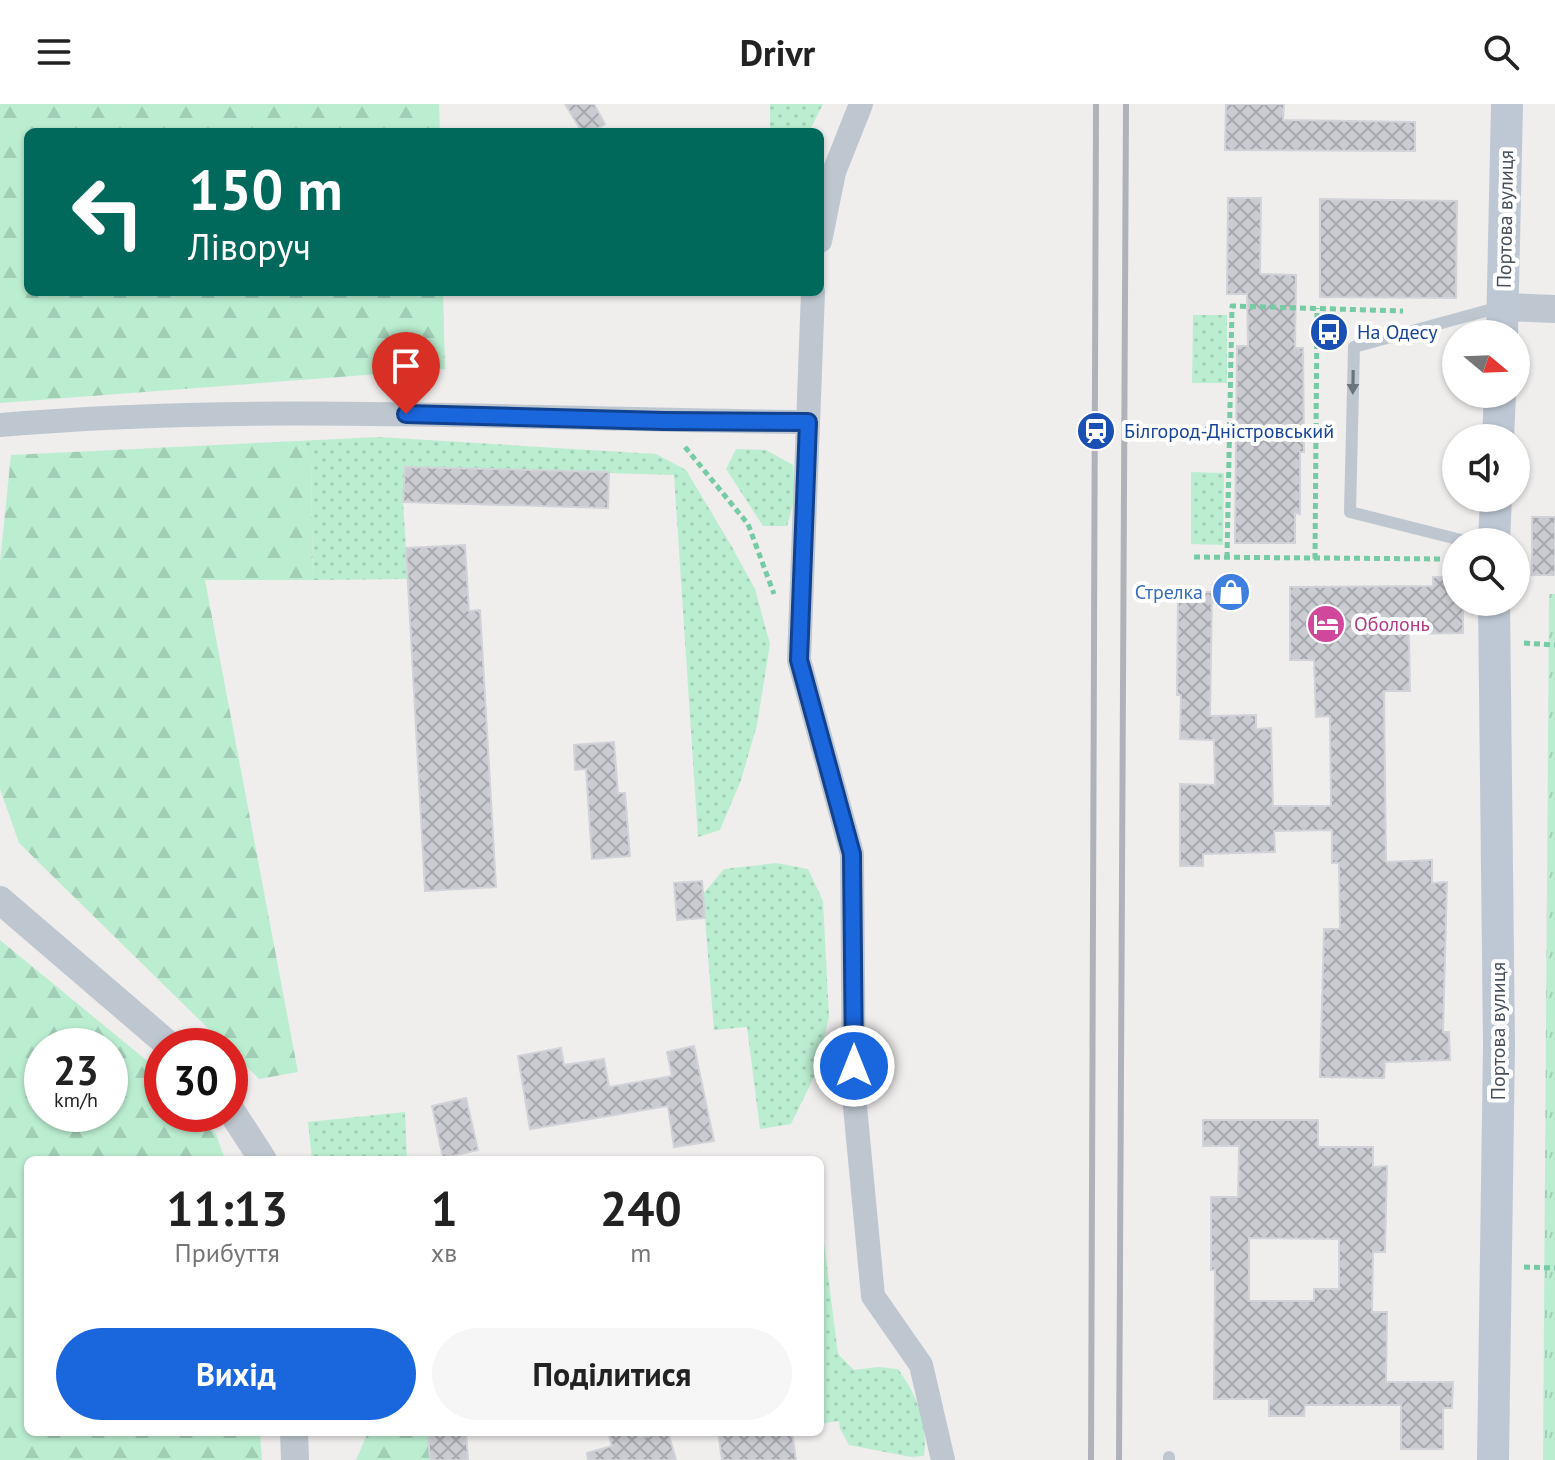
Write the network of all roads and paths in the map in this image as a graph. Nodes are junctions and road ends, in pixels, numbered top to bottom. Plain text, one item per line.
1 (861, 104) edge
2 (1507, 104) edge
3 (824, 221) edge
4 (813, 296) edge
5 (1317, 308) junction
6 (1555, 309) edge
7 (1411, 311) dead end
8 (1447, 320) edge
9 (1503, 320) edge
10 (1442, 322) edge
11 (664, 421) junction
12 (808, 422) junction
13 (0, 425) edge
14 (1195, 429) dead end
15 (1229, 429) junction
16 (1442, 535) edge
17 (1194, 557) dead end
18 (1227, 558) junction
19 (1315, 559) junction
20 (1442, 559) edge
21 (779, 605) dead end
22 (1494, 616) edge
23 (1520, 643) dead end
24 (1555, 645) edge
25 (0, 900) edge
26 (149, 1028) edge
27 (245, 1132) edge
28 (260, 1156) edge
29 (1521, 1267) dead end
30 (1555, 1268) edge
31 (294, 1436) edge
32 (295, 1460) edge
33 (943, 1460) edge
34 (1493, 1460) edge

1 - 3 street
2 - 9 main road, Портова вулиця
4 - 12 street
5 - 7 path
5 - 15 path
5 - 19 path
6 - 9 street
9 -> 8 lane
10 -> 16 lane
11 - 12 street
11 - 13 street
11 - 21 path
12 - 33 street
14 - 15 path
15 - 18 path
17 - 18 path
18 - 19 path
19 - 20 path
22 - 34 main road, Портова вулиця
23 - 24 path
25 - 26 street
27 - 28 street
29 - 30 path
31 - 32 street

